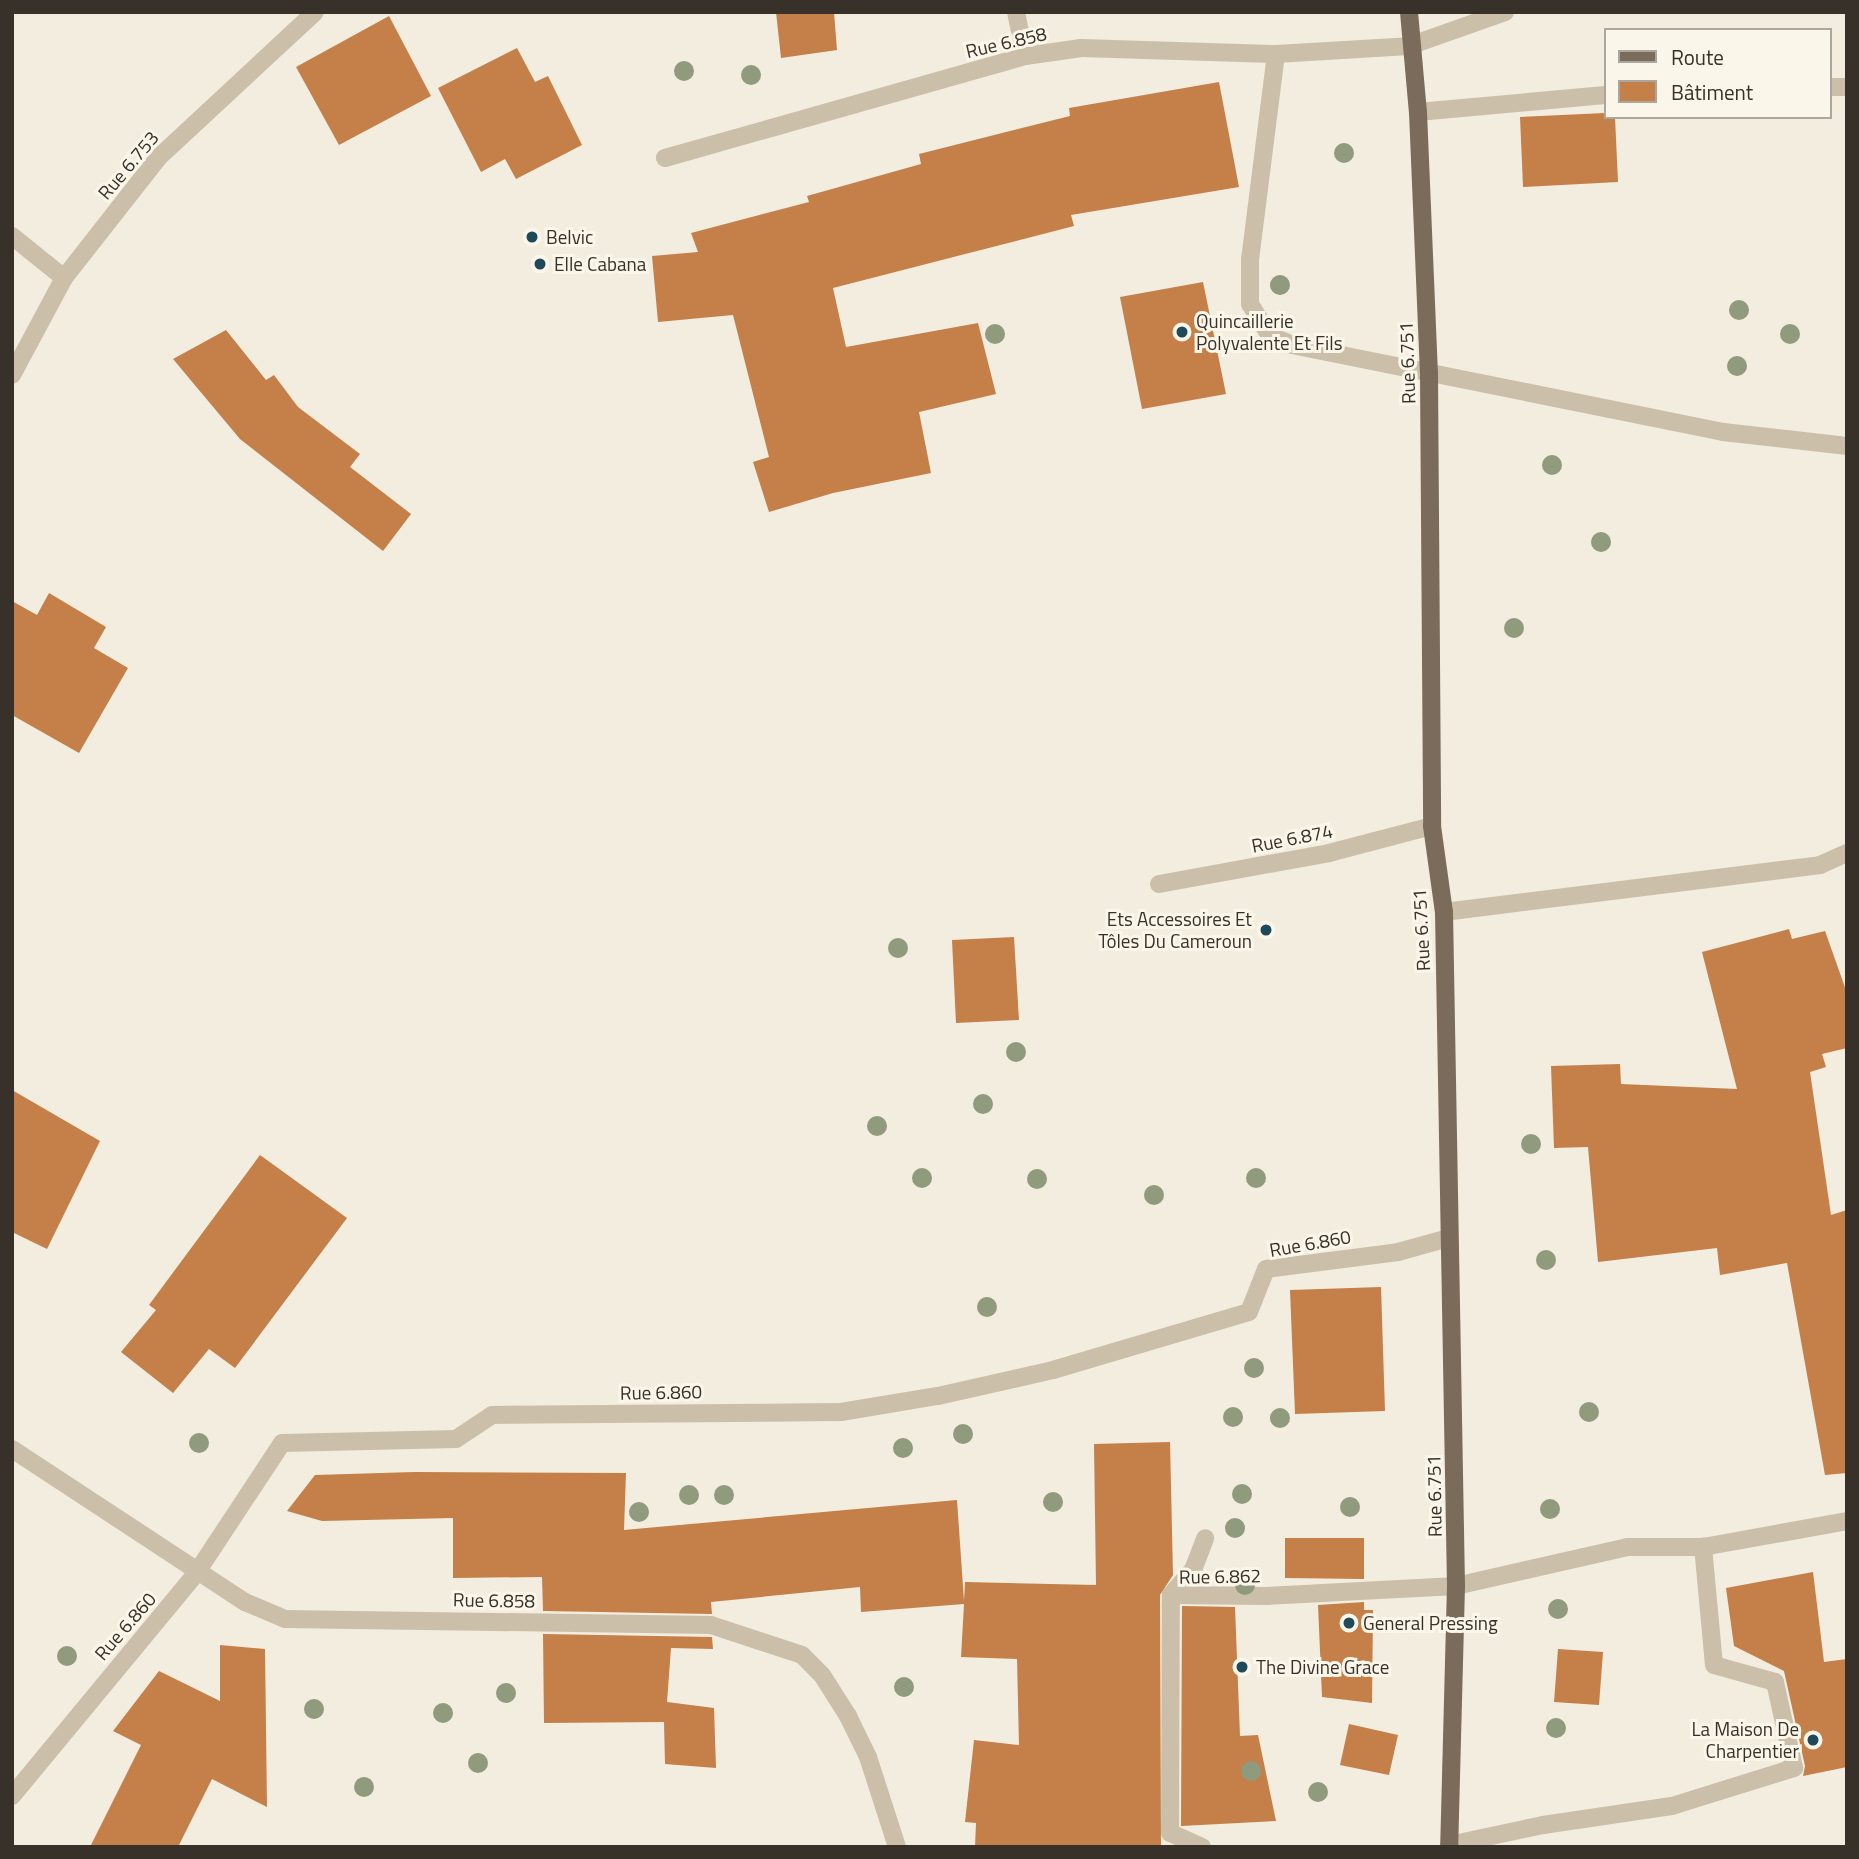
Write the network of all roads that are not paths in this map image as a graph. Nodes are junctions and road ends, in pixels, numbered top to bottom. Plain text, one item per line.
1 (315, 12) edge
2 (1016, 12) edge
3 (1409, 12) edge
4 (1505, 12) edge
5 (1409, 46) junction
6 (1276, 54) junction
7 (1025, 56) junction
8 (1604, 95) edge
9 (1418, 113) junction
10 (665, 158) dead end
11 (12, 236) edge
12 (64, 278) junction
13 (1430, 373) junction
14 (12, 375) edge
15 (1847, 446) edge
16 (1432, 825) junction
17 (1845, 857) edge
18 (1159, 884) dead end
19 (1444, 912) junction
20 (1449, 1238) junction
21 (12, 1449) edge
22 (1847, 1521) edge
23 (1205, 1538) dead end
24 (1703, 1546) junction
25 (197, 1572) junction
26 (1456, 1586) junction
27 (1171, 1595) junction
28 (12, 1796) edge
29 (1170, 1832) junction
30 (1449, 1846) edge
31 (897, 1847) edge
32 (1187, 1847) edge
33 (1202, 1847) edge

1 - 12 street, Rue 6.753
2 - 7 street
3 - 5 main road, Rue 6.751
4 - 5 street, Rue 6.858
5 - 6 street, Rue 6.858
5 - 9 main road, Rue 6.751
6 - 7 street, Rue 6.858
6 - 13 street
7 - 10 street, Rue 6.858
8 - 9 street
9 - 13 main road, Rue 6.751
11 - 12 street
12 - 14 street, Rue 6.753
13 - 15 street
13 - 16 main road, Rue 6.751
16 - 18 street, Rue 6.874
16 - 19 main road, Rue 6.751
17 - 19 street
19 - 20 main road, Rue 6.751
20 - 25 street, Rue 6.860
20 - 26 main road, Rue 6.751
21 - 25 street, Rue 6.858
22 - 24 street, Rue 6.862
23 - 27 street
24 - 26 street, Rue 6.862
24 - 30 street
25 - 28 street, Rue 6.860
25 - 31 street, Rue 6.858
26 - 27 street, Rue 6.862
26 - 30 main road, Rue 6.751
27 - 29 street, Rue 6.862
29 - 32 street
29 - 33 street

